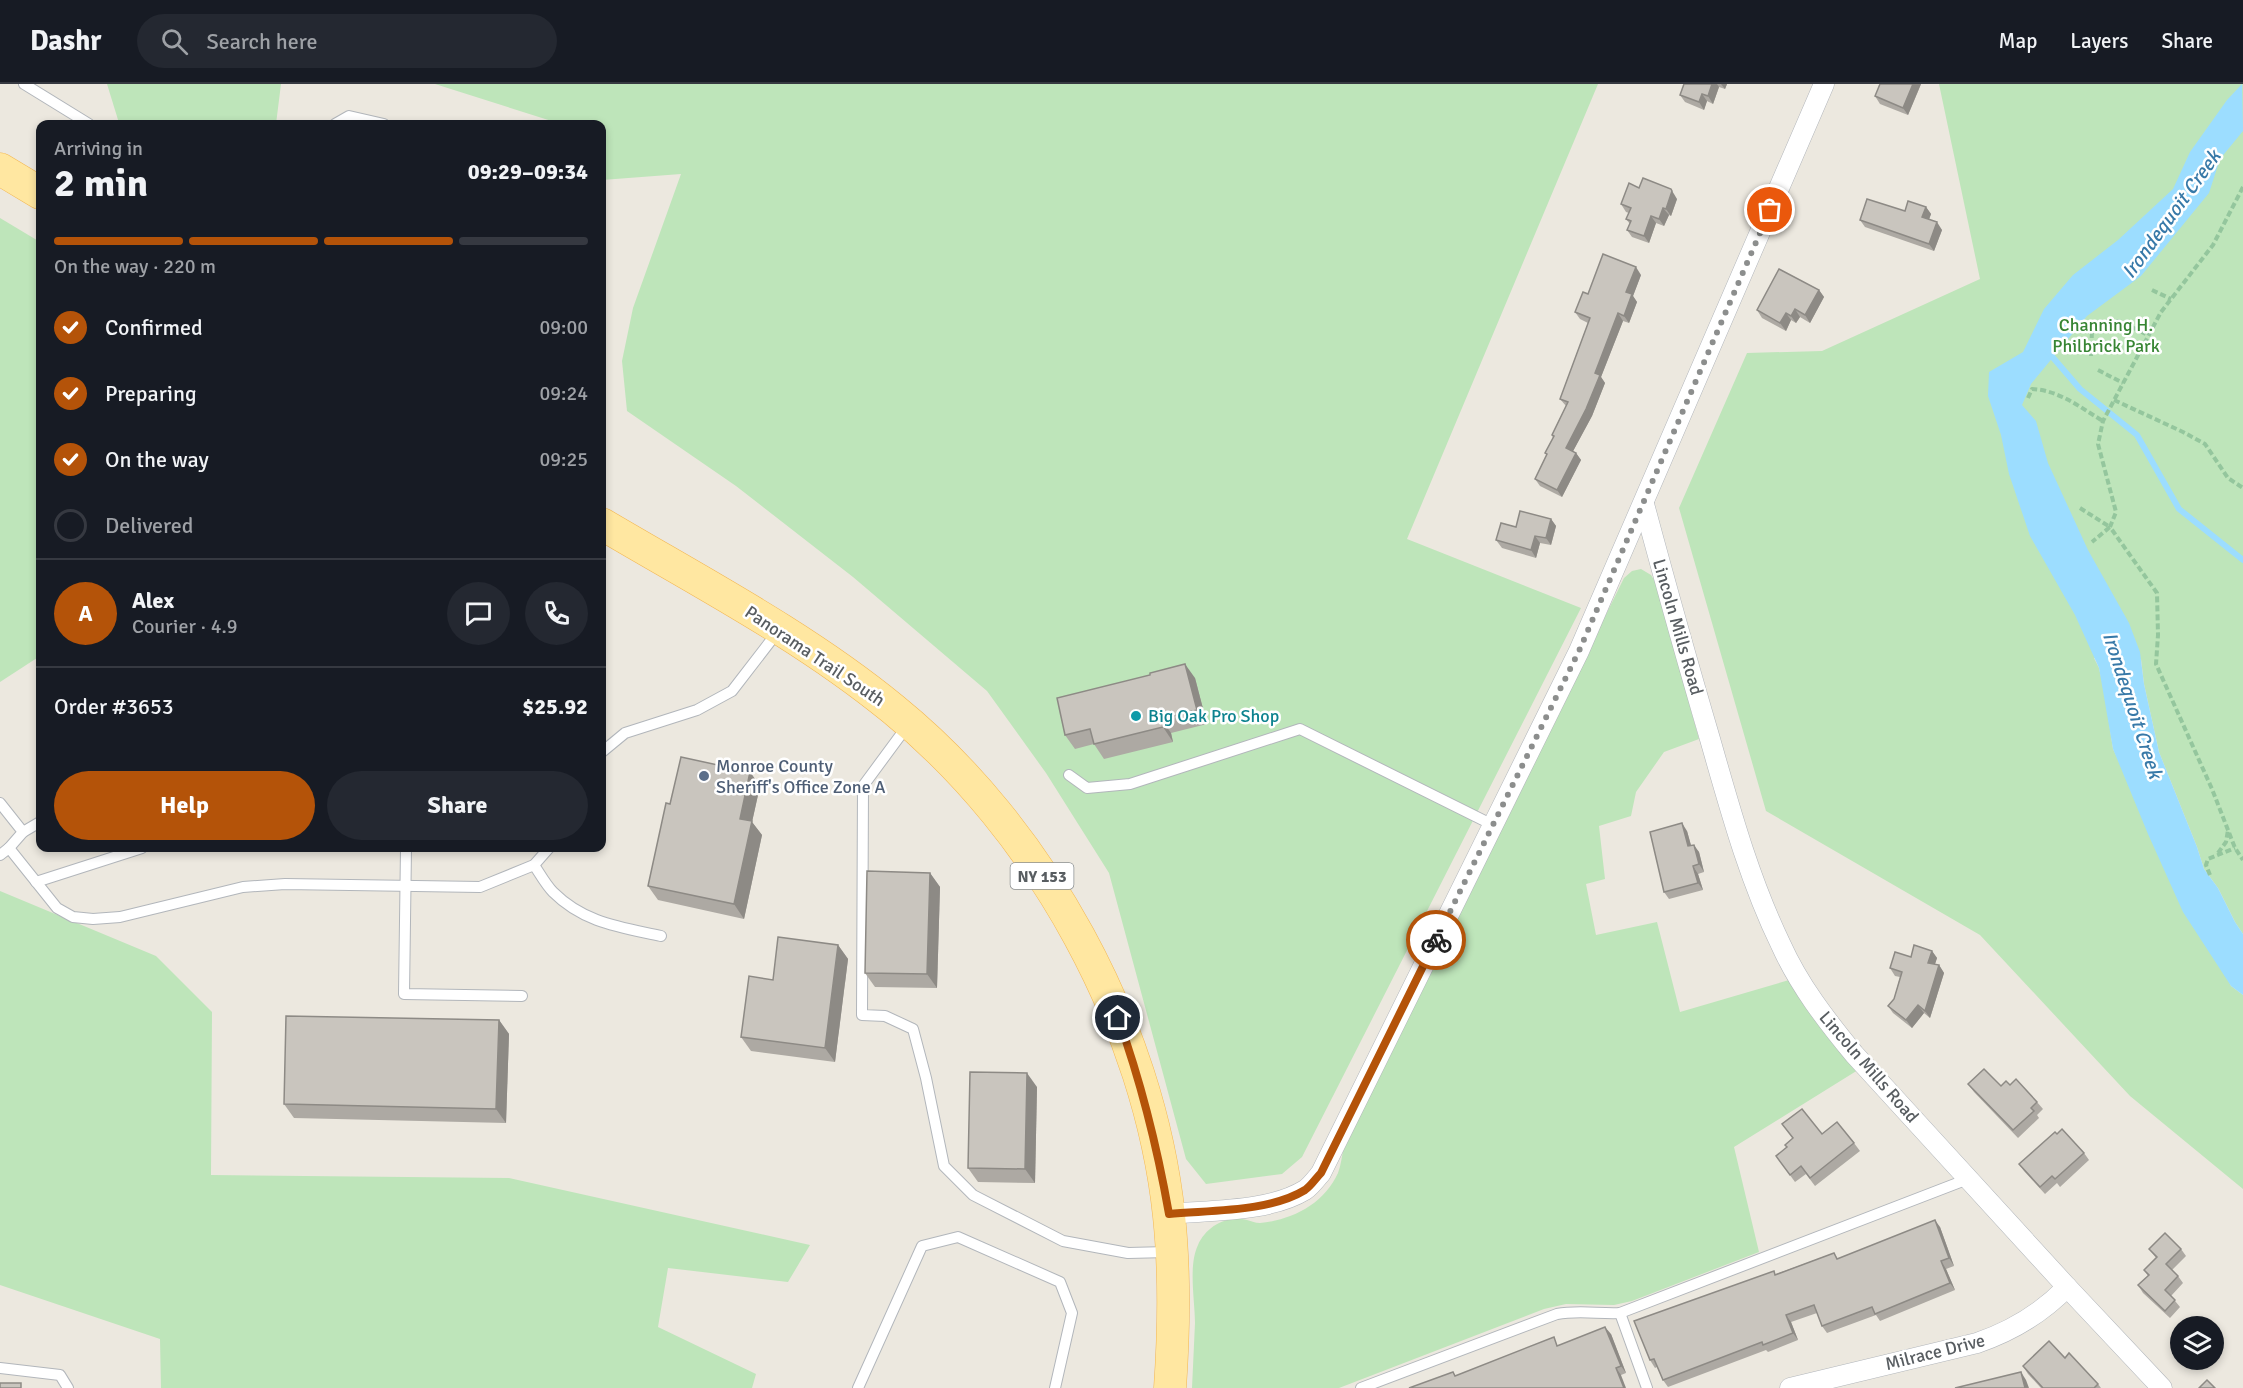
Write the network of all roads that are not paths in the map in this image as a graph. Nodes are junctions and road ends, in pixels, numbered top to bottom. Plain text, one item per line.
1 (24, 84) edge
2 (1824, 84) edge
3 (82, 120) edge
4 (342, 120) edge
5 (366, 120) edge
6 (0, 169) edge
7 (36, 191) edge
8 (1644, 504) junction
9 (606, 530) edge
10 (779, 630) junction
11 (910, 723) junction
12 (606, 749) edge
13 (1069, 775) dead end
14 (0, 803) edge
15 (36, 824) edge
16 (1493, 825) junction
17 (23, 832) junction
18 (5, 851) edge
19 (130, 852) edge
20 (406, 852) edge
21 (545, 852) edge
22 (534, 865) junction
23 (36, 882) junction
24 (405, 887) junction
25 (661, 936) dead end
26 (522, 996) dead end
27 (1968, 1179) junction
28 (1169, 1214) junction
29 (1172, 1252) junction
30 (2067, 1287) junction
31 (1620, 1313) junction
32 (0, 1368) edge
33 (2153, 1385) edge
34 (68, 1388) edge
35 (858, 1388) edge
36 (1055, 1388) edge
37 (1170, 1388) edge
38 (1361, 1388) edge
39 (1647, 1388) edge
40 (1790, 1388) edge

1 - 3 lane
2 - 8 street
4 - 5 lane
6 - 7 main road
8 - 16 street
8 - 27 street, Lincoln Mills Road
9 - 10 main road, Panorama Trail South / NY 153
10 - 11 main road, Panorama Trail South / NY 153
10 - 12 lane
11 - 28 main road, Panorama Trail South / NY 153
11 - 29 lane
13 - 16 lane
14 - 17 lane
15 - 17 lane
16 - 28 street
17 - 18 lane
18 - 23 lane
19 - 23 lane
20 - 24 lane
21 - 22 lane
22 - 24 lane
22 - 25 lane
23 - 24 lane
24 - 26 lane
27 - 30 street, Lincoln Mills Road
27 - 31 lane
28 - 29 main road, NY 153
29 - 37 main road, NY 153
30 - 33 street, Lincoln Mills Road
30 - 40 street, Milrace Drive
31 - 38 lane
31 - 39 lane
32 - 34 lane
35 - 36 lane

